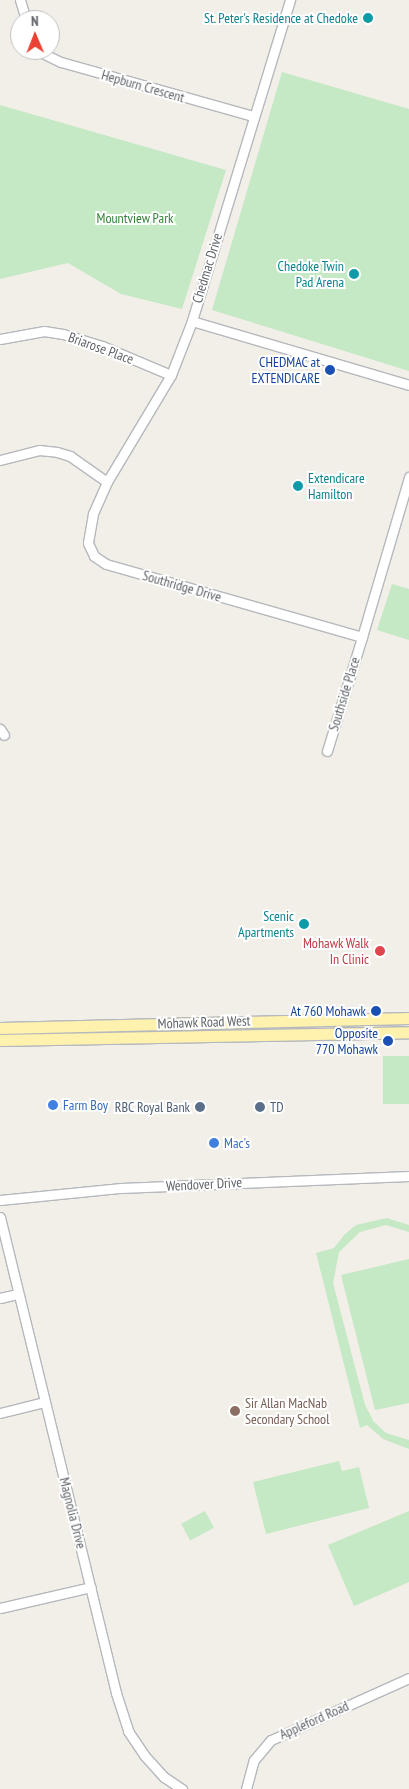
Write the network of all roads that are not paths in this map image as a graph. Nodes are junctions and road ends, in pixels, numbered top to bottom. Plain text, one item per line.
1 (290, 0) edge
2 (57, 60) edge
3 (253, 116) junction
4 (192, 321) junction
5 (0, 339) edge
6 (171, 376) junction
7 (409, 385) edge
8 (0, 460) edge
9 (409, 477) edge
10 (107, 482) junction
11 (362, 637) junction
12 (327, 751) dead end
13 (409, 1018) edge
14 (252, 1020) junction
15 (0, 1028) edge
16 (409, 1032) edge
17 (232, 1036) junction
18 (0, 1040) edge
19 (409, 1176) edge
20 (0, 1200) edge
21 (0, 1217) edge
22 (17, 1294) junction
23 (0, 1298) edge
24 (44, 1402) junction
25 (0, 1413) edge
26 (91, 1588) junction
27 (0, 1608) edge
28 (409, 1680) edge
29 (182, 1789) edge
30 (246, 1789) edge

1 - 3 street, Chedmac Drive
2 - 3 street, Hepburn Crescent
3 - 4 street, Chedmac Drive
4 - 6 street, Southridge Drive
4 - 7 street, Chedmac Drive
5 - 6 street, Briarose Place
6 - 10 street, Southridge Drive
8 - 10 street
9 - 11 street
10 - 11 street, Southridge Drive
11 - 12 street, Southside Place
13 - 14 main road, Mohawk Road West
14 - 15 main road, Mohawk Road West
14 - 17 main road
16 - 17 main road, Mohawk Road West
17 - 18 main road, Mohawk Road West
19 - 20 street, Wendover Drive
21 - 22 street, Magnolia Drive
22 - 23 street
22 - 24 street, Magnolia Drive
24 - 25 street
24 - 26 street, Magnolia Drive
26 - 27 street
26 - 29 street, Magnolia Drive
28 - 30 street, Appleford Road

